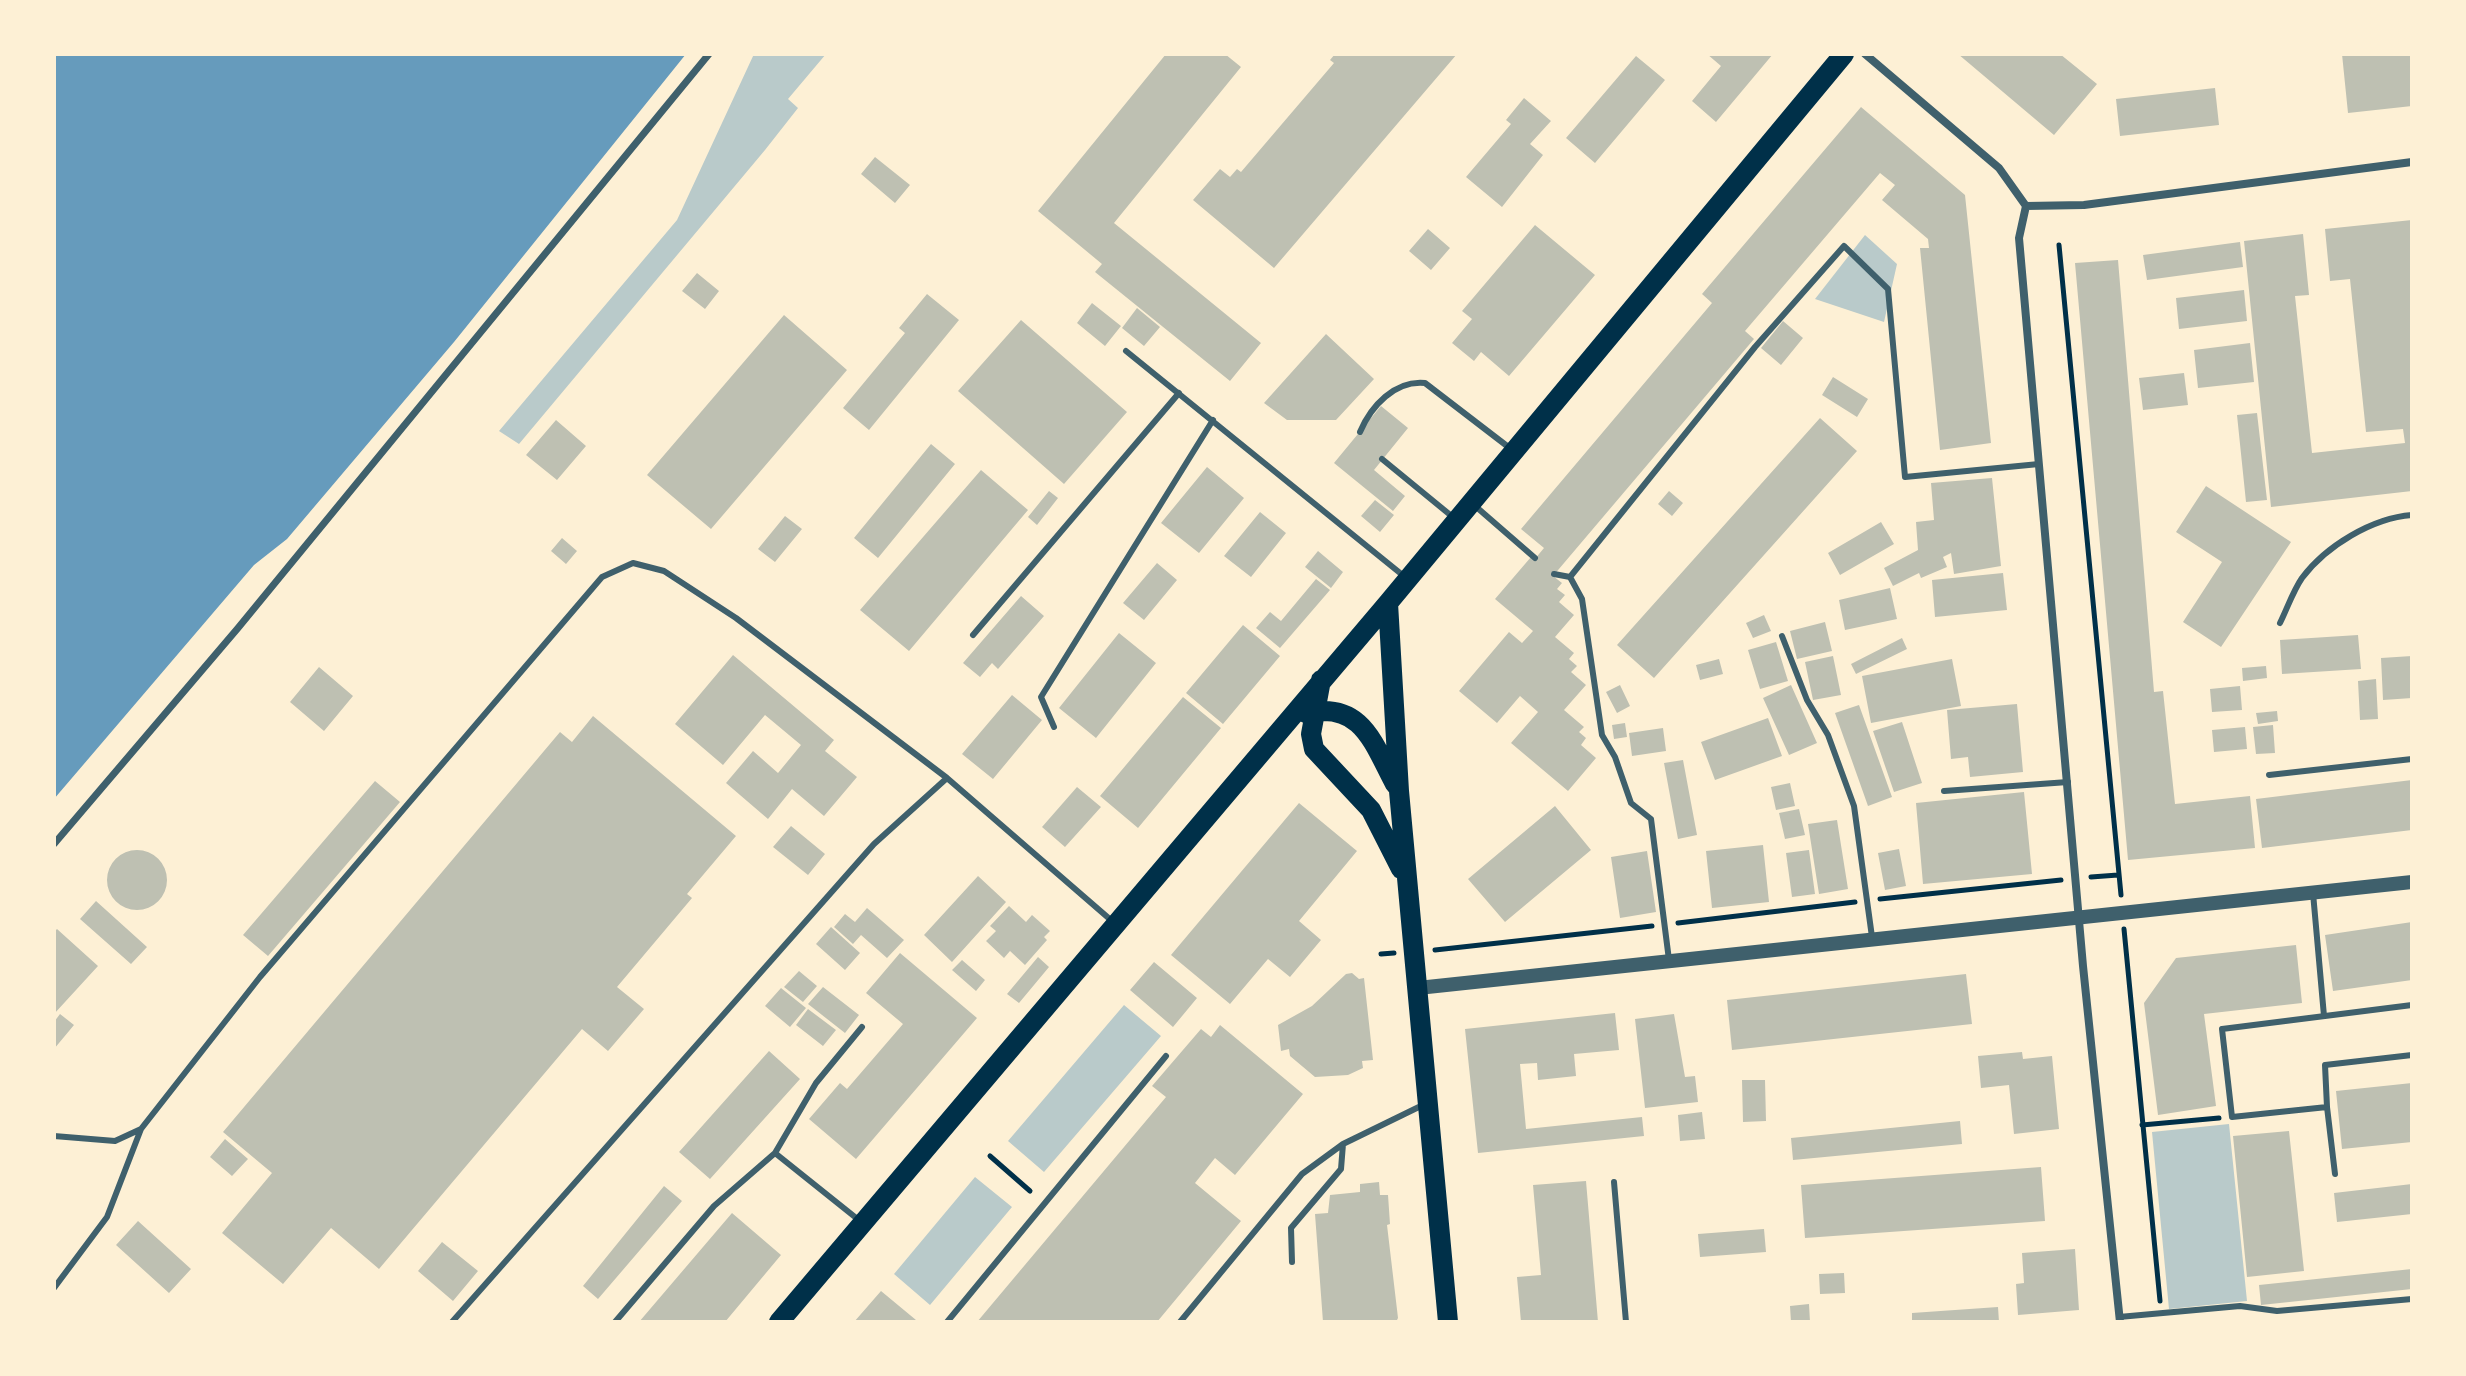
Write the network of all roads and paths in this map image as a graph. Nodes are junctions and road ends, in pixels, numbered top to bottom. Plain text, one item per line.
1 (709, 54) edge
2 (1844, 54) edge
3 (1865, 54) edge
4 (2412, 162) edge
5 (2026, 206) junction
6 (2059, 245) dead end
7 (1126, 351) dead end
8 (1179, 393) junction
9 (1213, 420) junction
10 (1360, 432) dead end
11 (1514, 451) junction
12 (1382, 459) dead end
13 (2039, 464) junction
14 (1471, 502) junction
15 (2412, 515) edge
16 (1456, 520) junction
17 (1535, 558) dead end
18 (1554, 574) dead end
19 (1570, 577) junction
20 (1408, 580) junction
21 (1388, 603) junction
22 (2280, 623) dead end
23 (973, 635) dead end
24 (1782, 636) dead end
25 (1321, 680) junction
26 (1315, 711) junction
27 (1290, 716) junction
28 (1054, 727) dead end
29 (2412, 759) edge
30 (2269, 775) dead end
31 (947, 778) junction
32 (2068, 782) junction
33 (1399, 791) junction
34 (1944, 791) dead end
35 (54, 844) edge
36 (2118, 875) junction
37 (2077, 878) junction
38 (2412, 882) edge
39 (1409, 887) junction
40 (2313, 893) junction
41 (1869, 900) junction
42 (2123, 914) junction
43 (2081, 919) junction
44 (1115, 924) junction
45 (1665, 924) junction
46 (1873, 941) junction
47 (1415, 952) junction
48 (1381, 954) dead end
49 (1670, 962) junction
50 (1418, 988) junction
51 (2412, 1005) edge
52 (2324, 1016) junction
53 (862, 1027) dead end
54 (2412, 1055) edge
55 (1166, 1056) dead end
56 (1428, 1102) junction
57 (2327, 1107) junction
58 (2232, 1117) junction
59 (2142, 1125) junction
60 (141, 1129) junction
61 (54, 1136) edge
62 (1343, 1144) junction
63 (775, 1153) junction
64 (990, 1156) dead end
65 (2335, 1174) dead end
66 (1614, 1182) dead end
67 (1030, 1191) dead end
68 (863, 1223) junction
69 (1292, 1262) dead end
70 (54, 1288) edge
71 (2412, 1299) edge
72 (2161, 1313) junction
73 (2120, 1320) edge
74 (452, 1322) edge
75 (615, 1322) edge
76 (779, 1322) edge
77 (947, 1322) edge
78 (1180, 1322) edge
79 (1448, 1322) edge
80 (1626, 1322) edge

1 - 35 street
2 - 11 main road
3 - 5 street
4 - 5 street
5 - 13 street
6 - 36 path
7 - 8 lane
8 - 9 lane
8 - 23 lane
9 - 20 lane
9 - 28 lane
10 - 11 lane
11 - 14 main road
12 - 16 lane
13 - 19 lane
13 - 32 street
14 - 16 main road
14 - 17 lane
15 - 22 lane
16 - 20 main road
18 - 19 lane
19 - 45 lane
20 - 21 main road
21 - 25 main road
21 - 33 main road
24 - 41 lane
25 - 26 main road
25 - 27 main road
26 - 27 main road
26 - 33 main road
26 - 39 main road
27 - 44 main road
29 - 30 lane
31 - 44 lane
31 - 60 lane
31 - 74 lane
32 - 34 lane
32 - 37 street
33 - 39 main road
36 - 37 path
36 - 42 path
37 - 41 path
37 - 43 street
38 - 40 street
39 - 47 main road
40 - 42 street
40 - 52 lane
41 - 45 path
41 - 46 lane
42 - 43 street
42 - 59 path
43 - 46 street
43 - 73 street
44 - 68 main road
45 - 47 path
45 - 49 lane
46 - 49 street
47 - 48 path
47 - 50 main road
49 - 50 street
50 - 56 main road
51 - 52 lane
52 - 58 lane
53 - 63 lane
54 - 57 lane
55 - 77 lane
56 - 62 lane
56 - 79 main road
57 - 58 lane
57 - 65 lane
58 - 59 path
59 - 72 path
60 - 61 lane
60 - 70 lane
62 - 69 lane
62 - 78 lane
63 - 68 lane
63 - 75 lane
64 - 67 path
66 - 80 lane
68 - 76 main road
71 - 72 lane
72 - 73 lane

